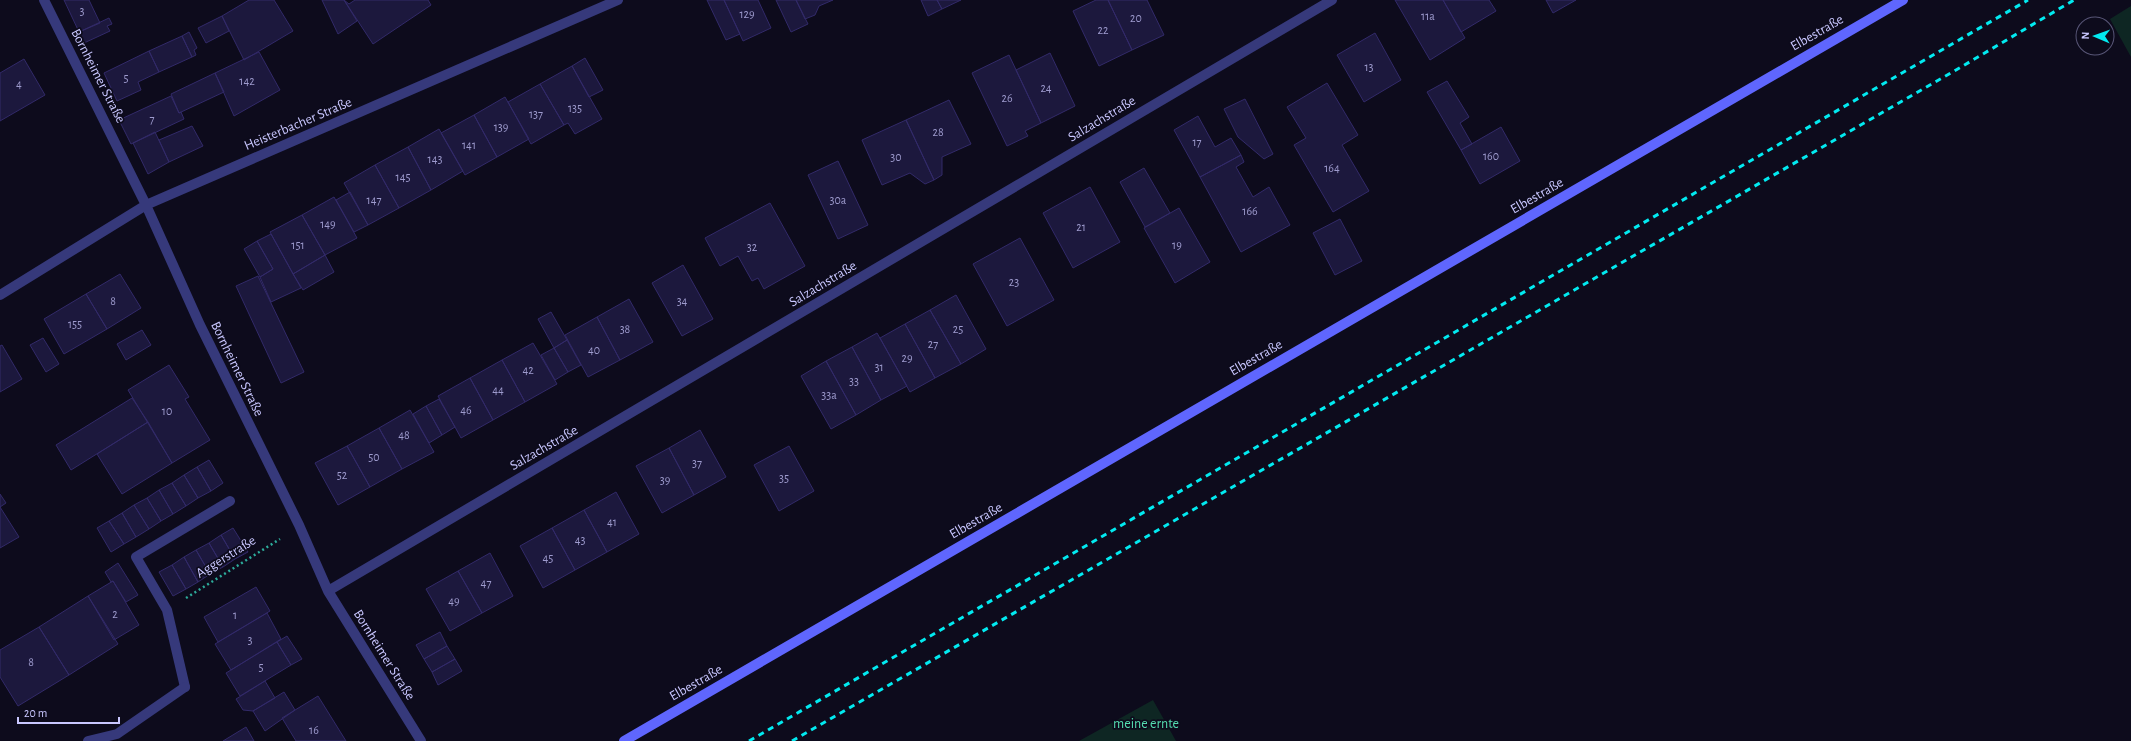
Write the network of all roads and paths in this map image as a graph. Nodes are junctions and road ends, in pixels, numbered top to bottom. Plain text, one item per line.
1 (44, 0) edge
2 (618, 0) edge
3 (1332, 0) edge
4 (1901, 1) edge
5 (146, 205) junction
6 (0, 295) edge
7 (230, 501) dead end
8 (299, 525) junction
9 (328, 591) junction
10 (167, 610) junction
11 (88, 741) edge
12 (421, 741) edge
13 (624, 741) edge

1 - 5 street, Bornheimer Straße
2 - 5 street, Heisterbacher Straße
3 - 9 street, Salzachstraße
4 - 13 main road, Elbestraße
5 - 6 street, Heisterbacher Straße
5 - 8 street, Bornheimer Straße
7 - 10 street
8 - 9 street, Bornheimer Straße
8 - 10 path, Aggerstraße
9 - 12 street, Bornheimer Straße
10 - 11 street

